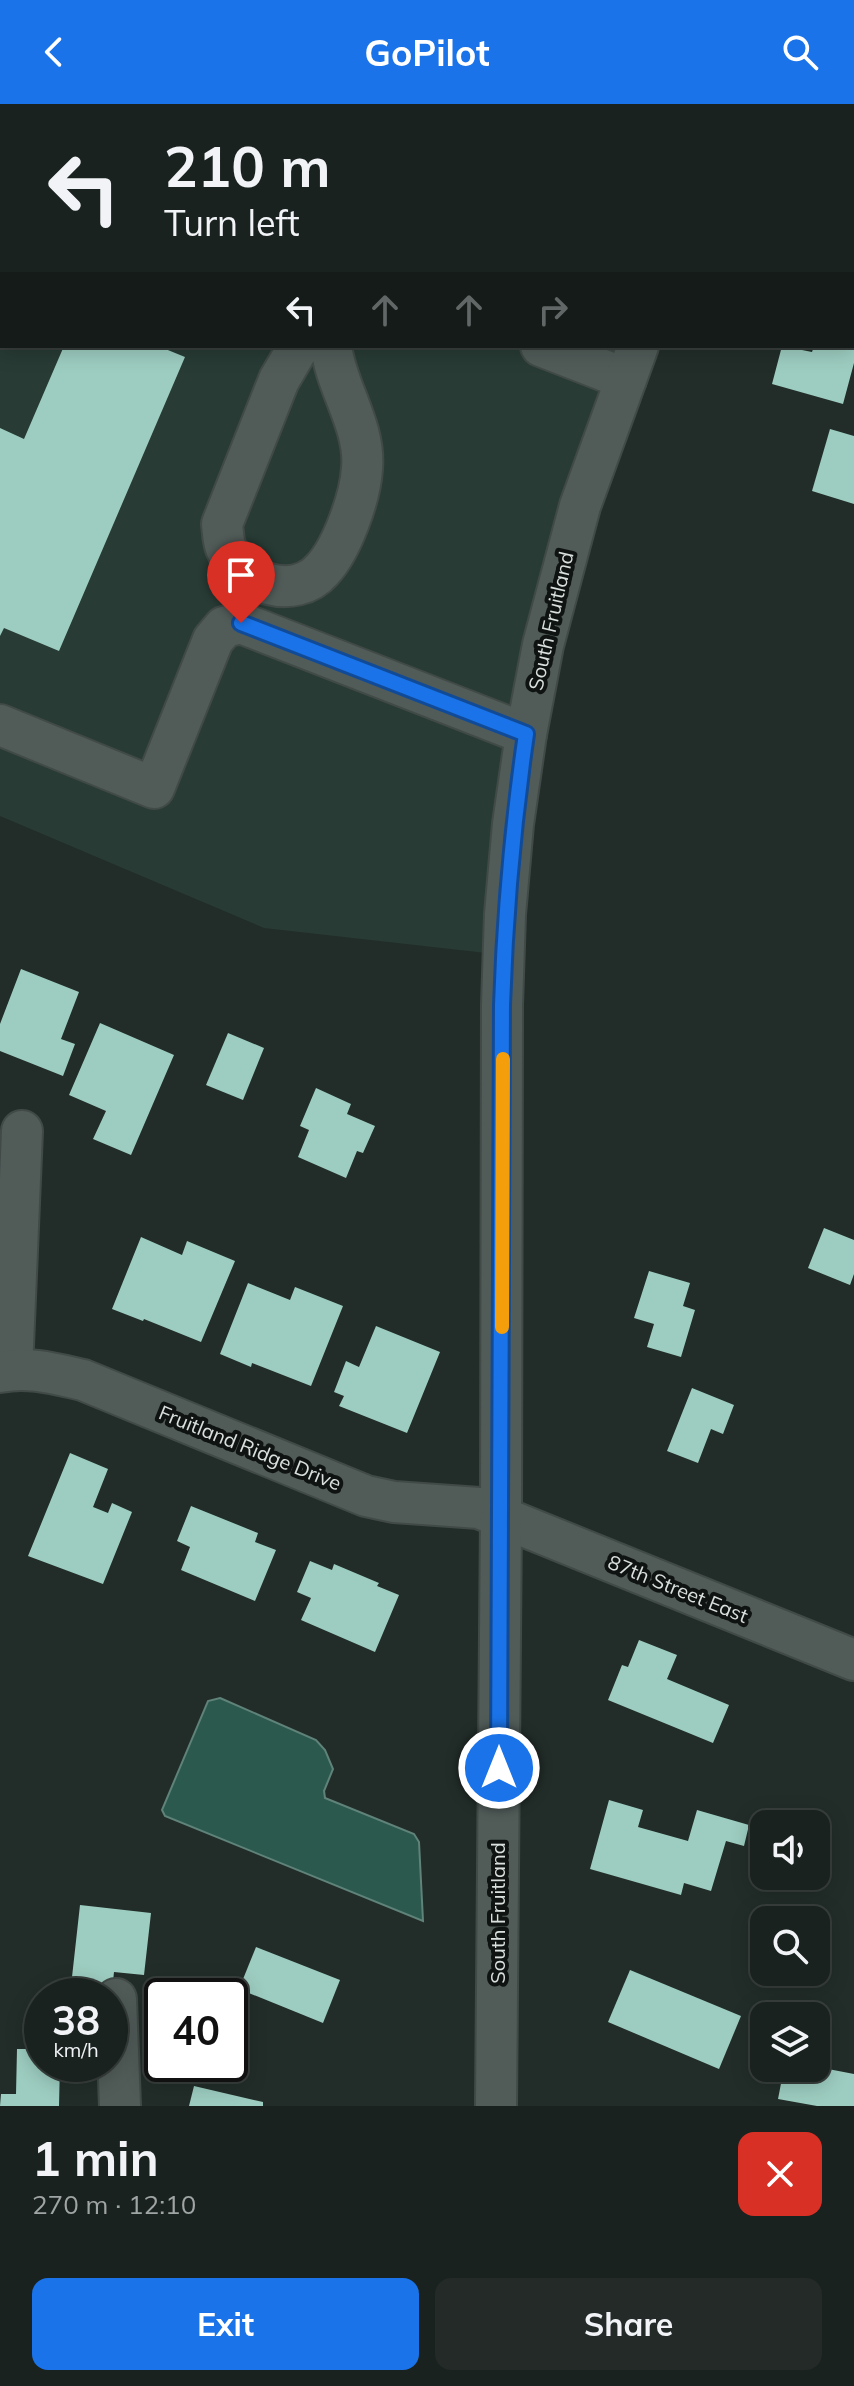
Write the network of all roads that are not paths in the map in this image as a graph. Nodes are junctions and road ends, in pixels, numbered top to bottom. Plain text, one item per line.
1 (298, 348) edge
2 (331, 348) edge
3 (552, 348) edge
4 (632, 363) edge
5 (0, 725) edge
6 (526, 734) junction
7 (22, 1131) dead end
8 (6, 1371) edge
9 (501, 1518) junction
10 (854, 1660) edge
11 (119, 2082) edge
12 (120, 2106) edge
13 (496, 2106) edge

1 - 2 street
3 - 4 street
4 - 6 street, South Fruitland
5 - 6 street
6 - 9 street, South Fruitland
7 - 8 street
8 - 9 street, Fruitland Ridge Drive
9 - 10 street, 87th Street East
9 - 13 street, South Fruitland
11 - 12 street

